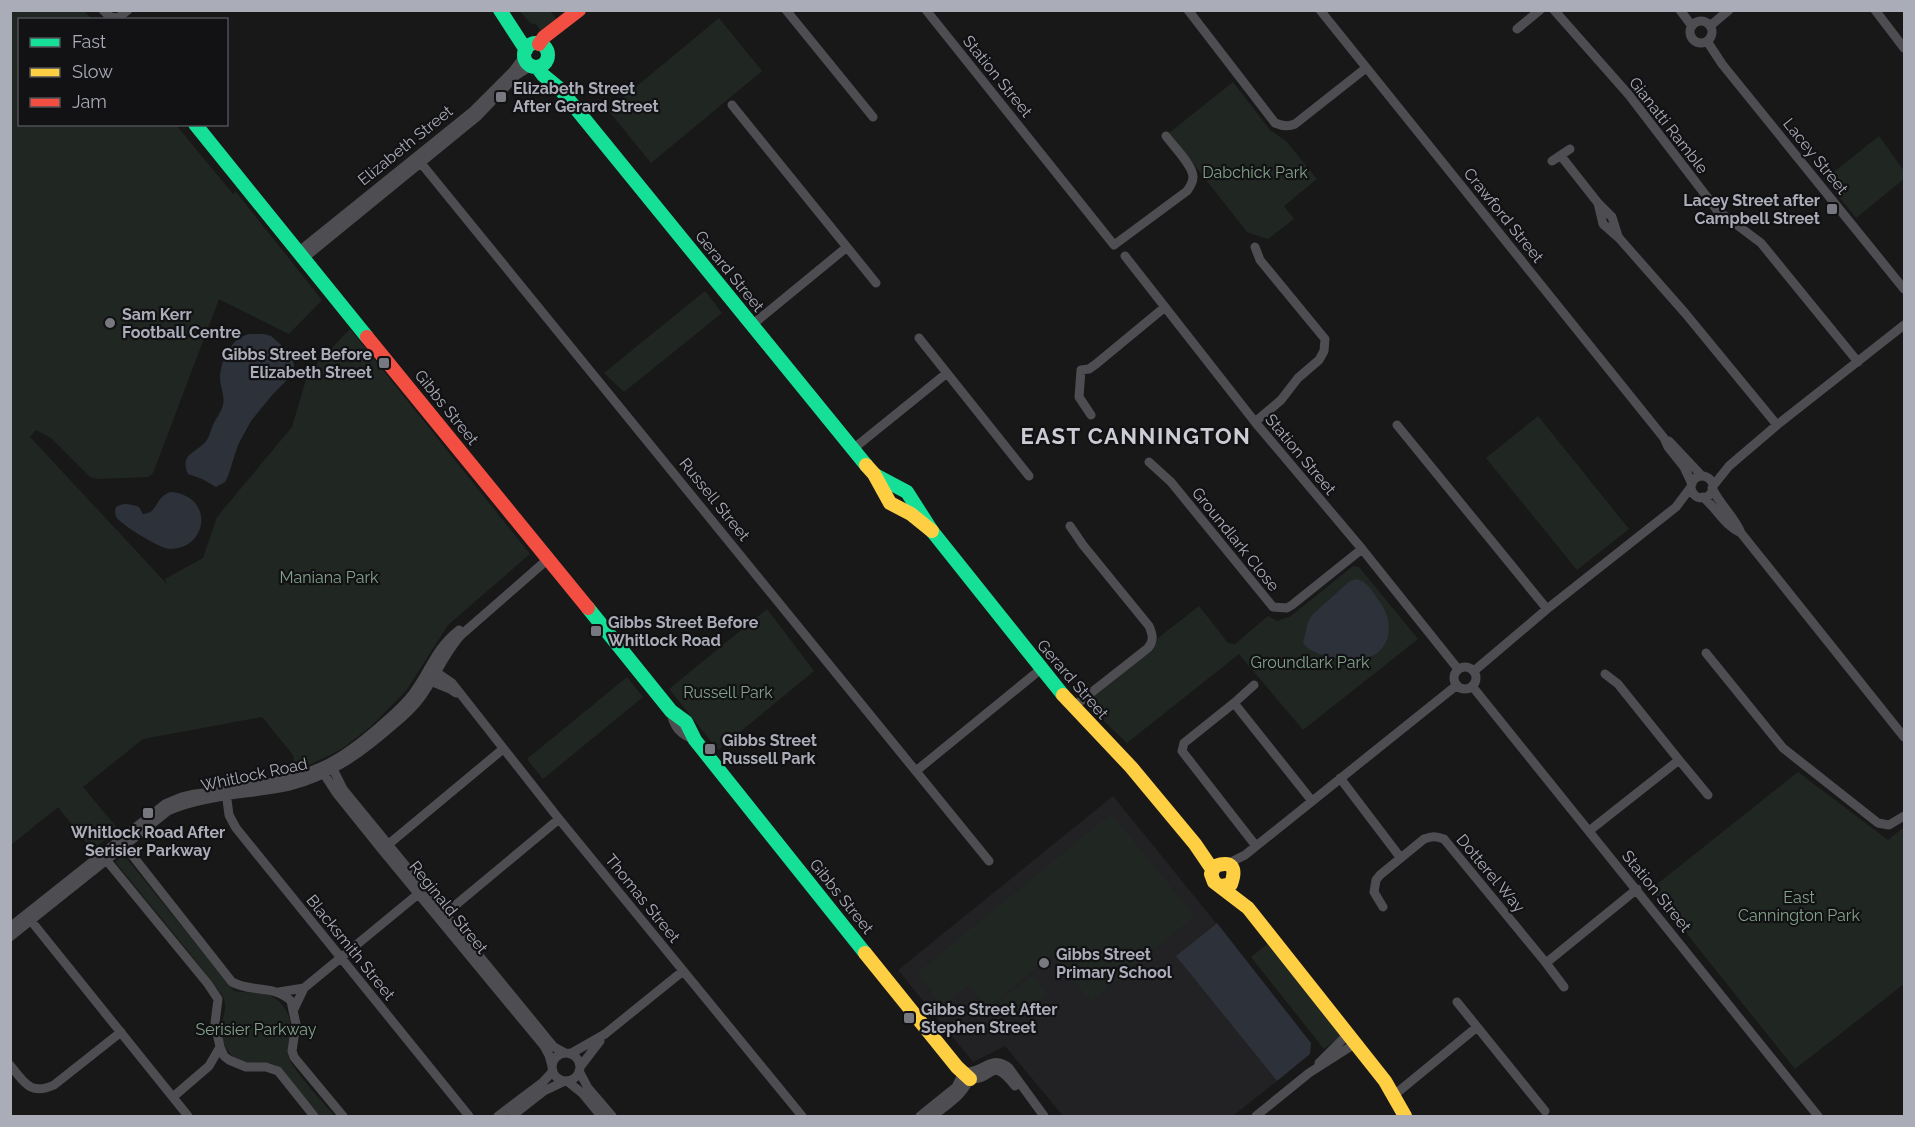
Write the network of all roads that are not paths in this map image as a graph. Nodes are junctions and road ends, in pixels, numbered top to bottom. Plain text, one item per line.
1 (500, 10) edge
2 (579, 10) edge
3 (786, 10) edge
4 (926, 10) edge
5 (1188, 10) edge
6 (1320, 10) edge
7 (1540, 10) edge
8 (1554, 10) edge
9 (1680, 10) edge
10 (1729, 10) edge
11 (1875, 10) edge
12 (1692, 26) junction
13 (1710, 26) junction
14 (1516, 29) dead end
15 (1707, 41) junction
16 (1905, 48) edge
17 (536, 54) junction
18 (1366, 68) junction
19 (732, 105) dead end
20 (873, 117) dead end
21 (197, 126) edge
22 (1166, 136) dead end
23 (1570, 149) dead end
24 (419, 160) junction
25 (847, 247) junction
26 (1255, 247) dead end
27 (301, 256) junction
28 (1125, 256) dead end
29 (876, 283) dead end
30 (1905, 289) edge
31 (1165, 307) junction
32 (752, 325) junction
33 (1905, 325) edge
34 (919, 338) dead end
35 (1857, 362) junction
36 (947, 373) junction
37 (1091, 415) dead end
38 (1255, 422) junction
39 (1397, 425) dead end
40 (1777, 425) junction
41 (1665, 438) junction
42 (853, 450) junction
43 (1149, 462) dead end
44 (1729, 466) junction
45 (874, 474) junction
46 (1029, 476) dead end
47 (1703, 476) junction
48 (1691, 485) junction
49 (1713, 487) junction
50 (1702, 497) junction
51 (1676, 507) junction
52 (1070, 526) dead end
53 (932, 531) junction
54 (1741, 533) junction
55 (1362, 549) junction
56 (548, 559) junction
57 (1547, 609) junction
58 (1706, 653) dead end
59 (1041, 669) junction
60 (1458, 669) junction
61 (432, 670) junction
62 (1474, 671) junction
63 (1605, 674) dead end
64 (427, 680) junction
65 (1254, 685) dead end
66 (1456, 685) junction
67 (1472, 686) junction
68 (463, 698) junction
69 (1234, 703) junction
70 (1073, 707) junction
71 (1905, 737) edge
72 (503, 749) junction
73 (1678, 760) junction
74 (327, 768) junction
75 (916, 771) junction
76 (1340, 778) junction
77 (226, 793) junction
78 (1708, 795) dead end
79 (1312, 801) junction
80 (1905, 816) edge
81 (559, 819) junction
82 (1589, 831) junction
83 (123, 841) junction
84 (1256, 846) junction
85 (385, 847) junction
86 (104, 857) junction
87 (1400, 857) junction
88 (989, 861) dead end
89 (1224, 872) junction
90 (1636, 890) junction
91 (422, 892) junction
92 (1383, 907) dead end
93 (442, 916) junction
94 (28, 918) junction
95 (10, 927) edge
96 (10, 936) edge
97 (341, 959) junction
98 (1546, 963) junction
99 (683, 971) junction
100 (1564, 987) dead end
101 (304, 988) junction
102 (279, 992) junction
103 (1457, 1002) dead end
104 (293, 1011) junction
105 (1477, 1027) junction
106 (121, 1032) junction
107 (605, 1034) junction
108 (1352, 1039) junction
109 (224, 1054) junction
110 (567, 1054) junction
111 (10, 1065) edge
112 (209, 1066) junction
113 (553, 1069) junction
114 (580, 1069) junction
115 (968, 1075) junction
116 (566, 1081) junction
117 (1393, 1096) junction
118 (173, 1097) junction
119 (1545, 1111) dead end
120 (188, 1116) edge
121 (314, 1116) edge
122 (343, 1116) edge
123 (469, 1116) edge
124 (498, 1116) edge
125 (512, 1116) edge
126 (601, 1116) edge
127 (612, 1116) edge
128 (802, 1116) edge
129 (920, 1116) edge
130 (933, 1116) edge
131 (1043, 1116) edge
132 (1256, 1116) edge
133 (1405, 1116) edge
134 (1818, 1116) edge

1 - 17 street, Gerard Street
2 - 17 street, Elizabeth Street
3 - 20 street
4 - 22 street, Station Street
5 - 18 street
6 - 18 street, Crawford Street
7 - 14 street
8 - 35 street, Gianatti Ramble
9 - 12 street
10 - 13 street
11 - 16 street
12 - 13 street
12 - 15 street
13 - 15 street
15 - 30 street, Lacey Street
17 - 24 street, Elizabeth Street
17 - 32 street, Gerard Street
18 - 41 street, Crawford Street
19 - 25 street
21 - 27 street, Gibbs Street
23 - 40 street
24 - 27 street, Elizabeth Street
24 - 75 street, Russell Street
25 - 29 street
25 - 32 street
26 - 38 street
27 - 56 street, Gibbs Street
28 - 31 street, Station Street
31 - 37 street
31 - 38 street, Station Street
32 - 42 street, Gerard Street
33 - 35 street
34 - 36 street
35 - 40 street
36 - 42 street
36 - 46 street
38 - 55 street, Station Street
39 - 57 street
40 - 44 street
41 - 47 street, Crawford Street
41 - 48 street, Crawford Street
42 - 45 street, Gerard Street
43 - 55 street, Groundlark Close
44 - 47 street
44 - 49 street
45 - 53 street, Gerard Street
45 - 53 street, Gerard Street
47 - 48 street
47 - 49 street
48 - 50 street
48 - 51 street
49 - 50 street
49 - 54 street
50 - 51 street
50 - 54 street
51 - 57 street
52 - 70 street
53 - 59 street, Gerard Street
54 - 71 street
55 - 60 street, Station Street
56 - 61 street, Whitlock Road
56 - 115 street, Gibbs Street
57 - 62 street
58 - 80 street
59 - 70 street, Gerard Street
59 - 75 street
60 - 62 street
60 - 66 street
61 - 64 street, Whitlock Road
61 - 68 street, Thomas Street
62 - 67 street
63 - 73 street
64 - 68 street, Thomas Street
64 - 74 street, Whitlock Road
65 - 69 street
66 - 67 street
66 - 76 street
67 - 82 street, Station Street
68 - 72 street, Thomas Street
69 - 79 street
69 - 84 street
70 - 89 street, Gerard Street
72 - 81 street, Thomas Street
72 - 85 street
73 - 78 street
73 - 82 street
74 - 77 street, Whitlock Road
74 - 85 street, Reginald Street
75 - 88 street, Russell Street
76 - 79 street
76 - 87 street
77 - 83 street, Whitlock Road
77 - 97 street, Blacksmith Street
79 - 84 street
81 - 93 street
81 - 99 street, Thomas Street
82 - 90 street, Station Street
83 - 86 street, Whitlock Road
83 - 102 street
84 - 89 street
85 - 91 street, Reginald Street
86 - 94 street, Whitlock Road
86 - 109 street
87 - 92 street, Dotterel Way
87 - 98 street, Dotterel Way
89 - 108 street, Gerard Street
90 - 98 street
90 - 134 street, Station Street
91 - 93 street, Reginald Street
91 - 97 street
93 - 110 street, Reginald Street
93 - 113 street, Reginald Street
94 - 95 street, Whitlock Road
94 - 96 street, Whitlock Road
94 - 106 street
97 - 101 street
97 - 123 street, Blacksmith Street
98 - 100 street, Dotterel Way
99 - 107 street
99 - 128 street, Thomas Street
101 - 102 street
101 - 104 street
102 - 104 street
103 - 105 street
104 - 122 street
105 - 117 street
105 - 119 street
106 - 111 street
106 - 118 street
107 - 110 street
107 - 114 street
108 - 117 street, Gerard Street
108 - 132 street
109 - 112 street
109 - 112 street
109 - 121 street
110 - 113 street
110 - 114 street
112 - 118 street
113 - 116 street
113 - 124 street
114 - 116 street
114 - 127 street
115 - 129 street
115 - 130 street
115 - 131 street
116 - 125 street
116 - 126 street
117 - 133 street, Gerard Street
118 - 120 street

